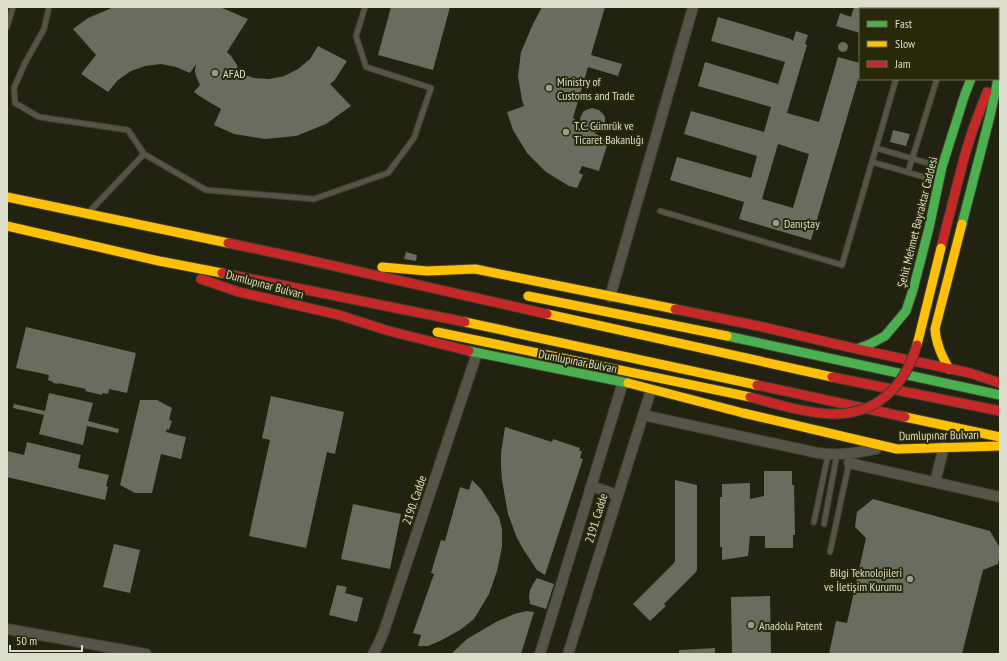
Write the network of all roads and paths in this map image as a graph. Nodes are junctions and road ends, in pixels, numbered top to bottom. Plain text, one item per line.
1 (13, 7) edge
2 (49, 7) edge
3 (365, 7) edge
4 (693, 7) edge
5 (7, 28) edge
6 (1000, 65) edge
7 (999, 68) edge
8 (896, 80) edge
9 (937, 80) edge
10 (971, 80) edge
11 (993, 80) edge
12 (998, 80) edge
13 (876, 148) junction
14 (144, 154) junction
15 (912, 158) junction
16 (872, 162) junction
17 (942, 167) junction
18 (908, 172) junction
19 (940, 181) junction
20 (7, 197) edge
21 (660, 211) dead end
22 (88, 214) junction
23 (7, 226) edge
24 (299, 258) junction
25 (159, 261) junction
26 (483, 290) dead end
27 (454, 293) junction
28 (522, 295) dead end
29 (610, 297) junction
30 (339, 315) junction
31 (909, 319) junction
32 (407, 326) dead end
33 (935, 329) junction
34 (434, 331) dead end
35 (857, 349) junction
36 (478, 353) junction
37 (949, 369) junction
38 (622, 382) junction
39 (1000, 383) edge
40 (651, 390) junction
41 (1000, 395) edge
42 (1000, 411) edge
43 (643, 415) junction
44 (1000, 437) edge
45 (1000, 446) edge
46 (886, 447) junction
47 (944, 447) junction
48 (833, 454) junction
49 (849, 463) joint
50 (935, 482) junction
51 (591, 486) junction
52 (617, 495) junction
53 (1000, 496) edge
54 (814, 522) dead end
55 (824, 524) dead end
56 (830, 552) dead end
57 (7, 629) edge
58 (146, 654) edge
59 (373, 654) edge
60 (540, 654) edge
61 (568, 654) edge

1 - 5 lane
2 - 14 lane
3 - 14 lane
4 - 29 street
6 - 7 main road
8 - 13 lane
9 - 15 lane
10 - 17 main road, Şehit Mehmet Bayraktar Caddesi
11 - 34 main road, bridge
12 - 33 main road
13 - 15 lane
13 - 16 lane
14 - 22 lane
15 - 17 lane
15 - 18 lane
16 - 18 lane
16 - 21 lane
17 - 19 main road, Şehit Mehmet Bayraktar Caddesi
18 - 19 lane
19 - 31 main road, Şehit Mehmet Bayraktar Caddesi
20 - 22 main road
22 - 24 main road
23 - 25 main road, Dumlupınar Bulvarı
24 - 27 main road
24 - 29 main road
25 - 30 main road, Dumlupınar Bulvarı
25 - 44 main road, Dumlupınar Bulvarı
26 - 27 main road
27 - 42 main road
28 - 41 main road
29 - 35 main road
30 - 32 main road
30 - 36 main road, Dumlupınar Bulvarı
31 - 33 main road
31 - 35 main road, Şehit Mehmet Bayraktar Caddesi
33 - 37 main road
35 - 37 main road
36 - 38 main road, Dumlupınar Bulvarı
36 - 59 street, 2190. Cadde
37 - 39 main road
38 - 40 main road, Dumlupınar Bulvarı
38 - 51 street
40 - 43 street, 2191. Cadde
40 - 46 main road, Dumlupınar Bulvarı
43 - 48 street
43 - 52 street, 2191. Cadde
45 - 47 main road, Dumlupınar Bulvarı
46 - 47 main road, Dumlupınar Bulvarı
46 - 48 street
47 - 50 street
48 - 54 lane
48 - 55 lane
49 - 50 street
49 - 56 lane
50 - 53 street
51 - 52 street
51 - 60 street
52 - 61 street, 2191. Cadde
57 - 58 street

